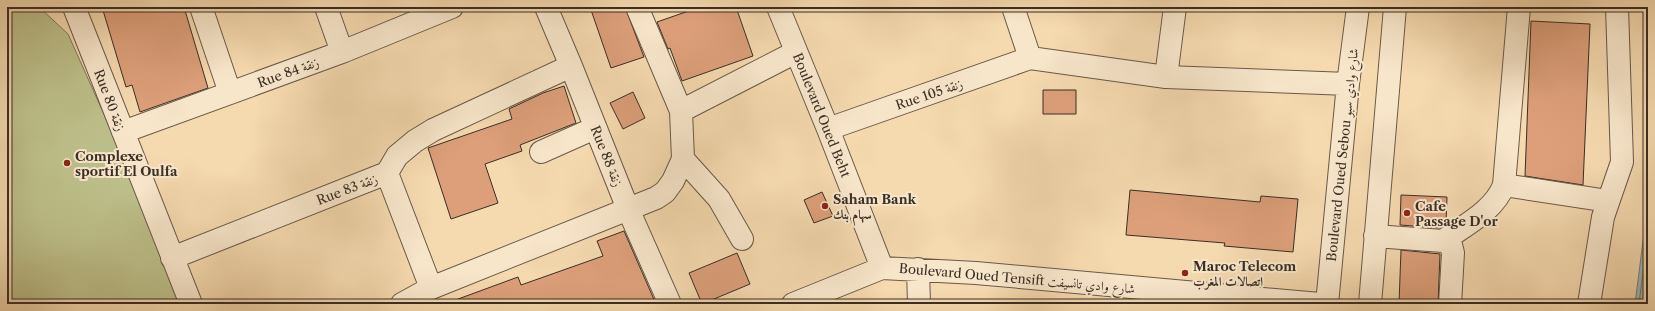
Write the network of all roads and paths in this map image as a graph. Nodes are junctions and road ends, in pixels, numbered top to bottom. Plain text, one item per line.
1 (74, 7) edge
2 (201, 7) edge
3 (326, 7) edge
4 (452, 7) edge
5 (546, 7) edge
6 (637, 7) edge
7 (778, 7) edge
8 (1013, 7) edge
9 (1175, 7) edge
10 (1358, 7) edge
11 (1395, 7) edge
12 (1518, 7) edge
13 (1618, 7) edge
14 (342, 52) junction
15 (796, 52) junction
16 (1030, 58) junction
17 (571, 66) junction
18 (1166, 77) junction
19 (1348, 84) junction
20 (230, 93) junction
21 (681, 111) junction
22 (595, 128) junction
23 (828, 129) junction
24 (123, 132) junction
25 (541, 152) dead end
26 (683, 159) junction
27 (387, 173) junction
28 (1504, 185) junction
29 (1608, 201) junction
30 (628, 209) junction
31 (1375, 236) junction
32 (742, 239) dead end
33 (1443, 240) junction
34 (172, 258) junction
35 (882, 268) junction
36 (918, 269) junction
37 (431, 288) junction
38 (191, 304) edge
39 (402, 304) edge
40 (670, 304) edge
41 (793, 304) edge
42 (919, 304) edge
43 (1320, 304) edge
44 (1327, 304) edge
45 (1370, 304) edge
46 (1450, 304) edge
47 (1589, 304) edge

1 - 24 street, Rue 80 زنقة
2 - 20 street
3 - 14 street
4 - 14 street, Rue 84 زنقة
5 - 17 street, Rue 88 زنقة
6 - 21 street
7 - 15 street, Boulevard Oued Beht
8 - 16 street
9 - 18 street
10 - 19 street, Boulevard Oued Sebou شارع وادي سبو
11 - 31 street
12 - 28 street
13 - 29 street
14 - 20 street, Rue 84 زنقة
15 - 21 street
15 - 23 street, Boulevard Oued Beht
16 - 18 street
16 - 23 street, Rue 105 زنقة
17 - 22 street, Rue 88 زنقة
17 - 27 street, Rue 83 زنقة
18 - 19 street
19 - 44 street, Boulevard Oued Sebou شارع وادي سبو
20 - 24 street, Rue 84 زنقة
21 - 26 street
22 - 25 street
22 - 30 street, Rue 88 زنقة
23 - 35 street, Boulevard Oued Beht
24 - 34 street, Rue 80 زنقة
26 - 30 street
26 - 32 street
27 - 34 street, Rue 83 زنقة
27 - 37 street
28 - 29 street
28 - 33 street
29 - 47 street
30 - 37 street
30 - 40 street, Rue 88 زنقة
31 - 33 street
31 - 45 street
33 - 46 street
34 - 38 street, Rue 80 زنقة
35 - 36 street, Boulevard Oued Tensift شارع وادي تانسيفت
35 - 41 street, Boulevard Oued Tensift شارع وادي تانسيفت
36 - 42 street
36 - 43 street, Boulevard Oued Tensift شارع وادي تانسيفت
37 - 39 street

